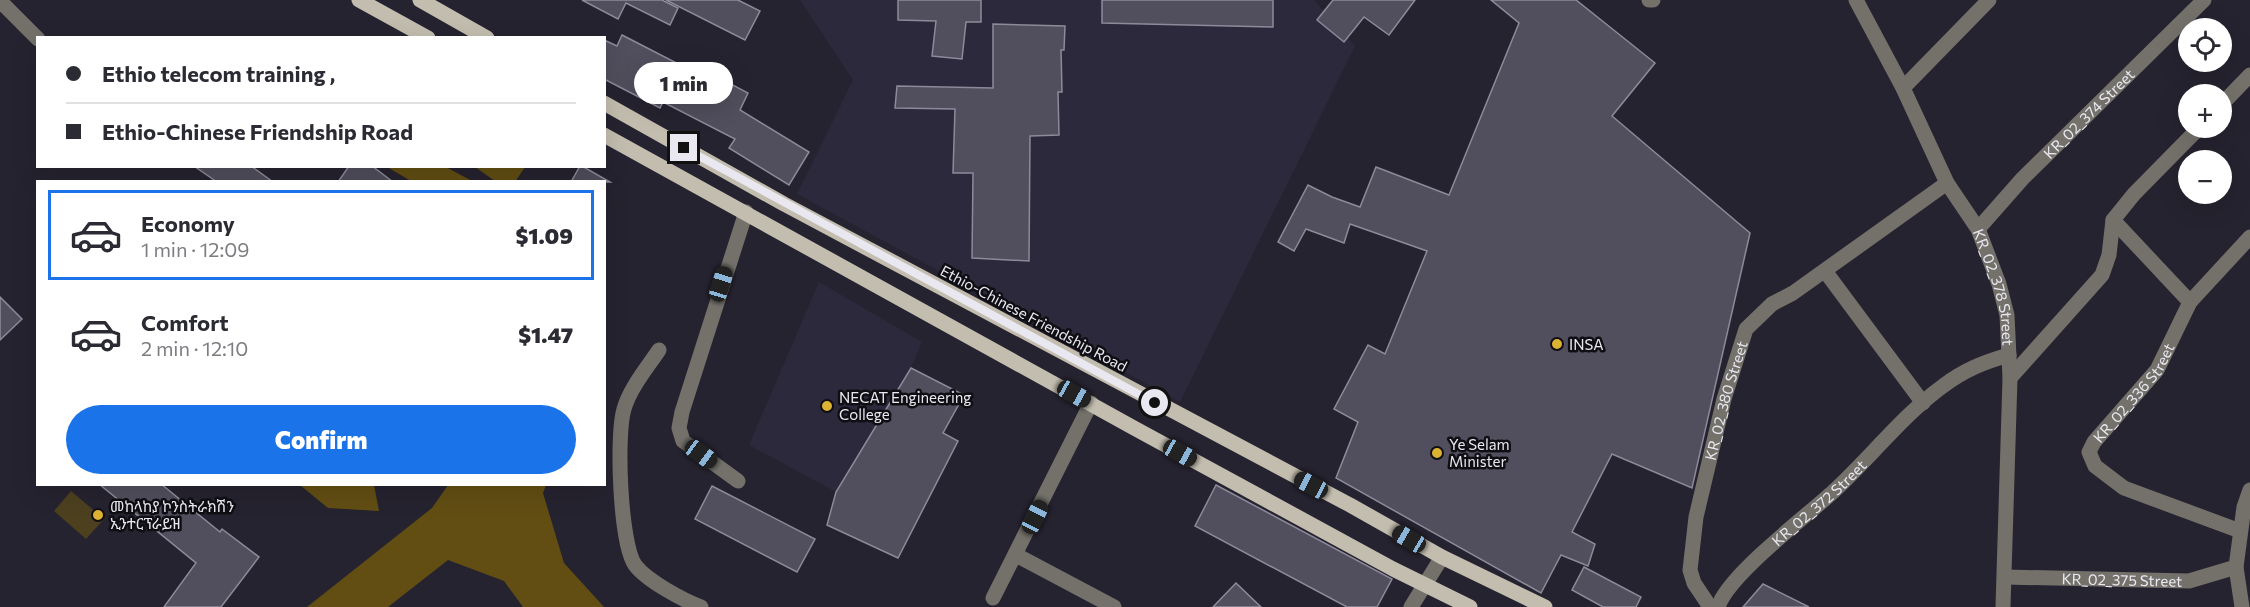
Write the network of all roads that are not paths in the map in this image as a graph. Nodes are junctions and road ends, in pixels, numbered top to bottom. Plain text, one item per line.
1 (359, 0) edge
2 (420, 0) edge
3 (1856, 0) edge
4 (1989, 0) edge
5 (2204, 0) edge
6 (0, 1) edge
7 (424, 36) edge
8 (483, 36) edge
9 (36, 37) edge
10 (2250, 75) edge
11 (1903, 88) junction
12 (2232, 94) edge
13 (606, 104) edge
14 (606, 136) edge
15 (2189, 138) edge
16 (1947, 183) junction
17 (784, 204) junction
18 (746, 212) junction
19 (2113, 220) junction
20 (773, 228) junction
21 (1978, 229) junction
22 (2250, 237) edge
23 (1825, 271) junction
24 (2190, 302) junction
25 (659, 350) dead end
26 (2009, 355) junction
27 (2010, 378) junction
28 (1091, 403) junction
29 (1923, 403) junction
30 (738, 481) dead end
31 (2250, 490) edge
32 (2240, 531) junction
33 (1016, 555) junction
34 (1442, 557) junction
35 (2236, 567) junction
36 (2005, 577) junction
37 (1427, 585) junction
38 (993, 598) dead end
39 (701, 607) edge
40 (1114, 607) edge
41 (1411, 607) edge
42 (1470, 607) edge
43 (1545, 607) edge
44 (1710, 607) edge
45 (1718, 607) edge
46 (2003, 607) edge
47 (2242, 607) edge

1 - 7 main road
2 - 8 main road
3 - 11 street, KR_02_378 Street
4 - 11 street
5 - 21 street, KR_02_374 Street
6 - 9 street
10 - 12 street
11 - 16 street, KR_02_378 Street
13 - 17 main road, Ethio-Chinese Friendship Road
14 - 18 main road
15 - 19 street
16 - 21 street, KR_02_378 Street
16 - 23 street, KR_02_380 Street
17 - 20 main road
17 - 34 main road, Ethio-Chinese Friendship Road
18 - 20 main road
18 - 30 street
19 - 24 street
19 - 27 street
20 - 28 main road
21 - 26 street, KR_02_378 Street
22 - 24 street
23 - 29 street
23 - 44 street, KR_02_380 Street
24 - 32 street, KR_02_336 Street
25 - 39 street
26 - 27 street, KR_02_378 Street
26 - 29 street, KR_02_372 Street
27 - 36 street, KR_02_378 Street
28 - 33 street
28 - 37 main road
29 - 45 street, KR_02_372 Street
31 - 32 street
32 - 35 street
33 - 38 street
33 - 40 street
34 - 37 street
34 - 43 main road, Ethio-Chinese Friendship Road
35 - 36 street, KR_02_375 Street
35 - 47 street
36 - 46 street, KR_02_378 Street
37 - 41 street
37 - 42 main road

